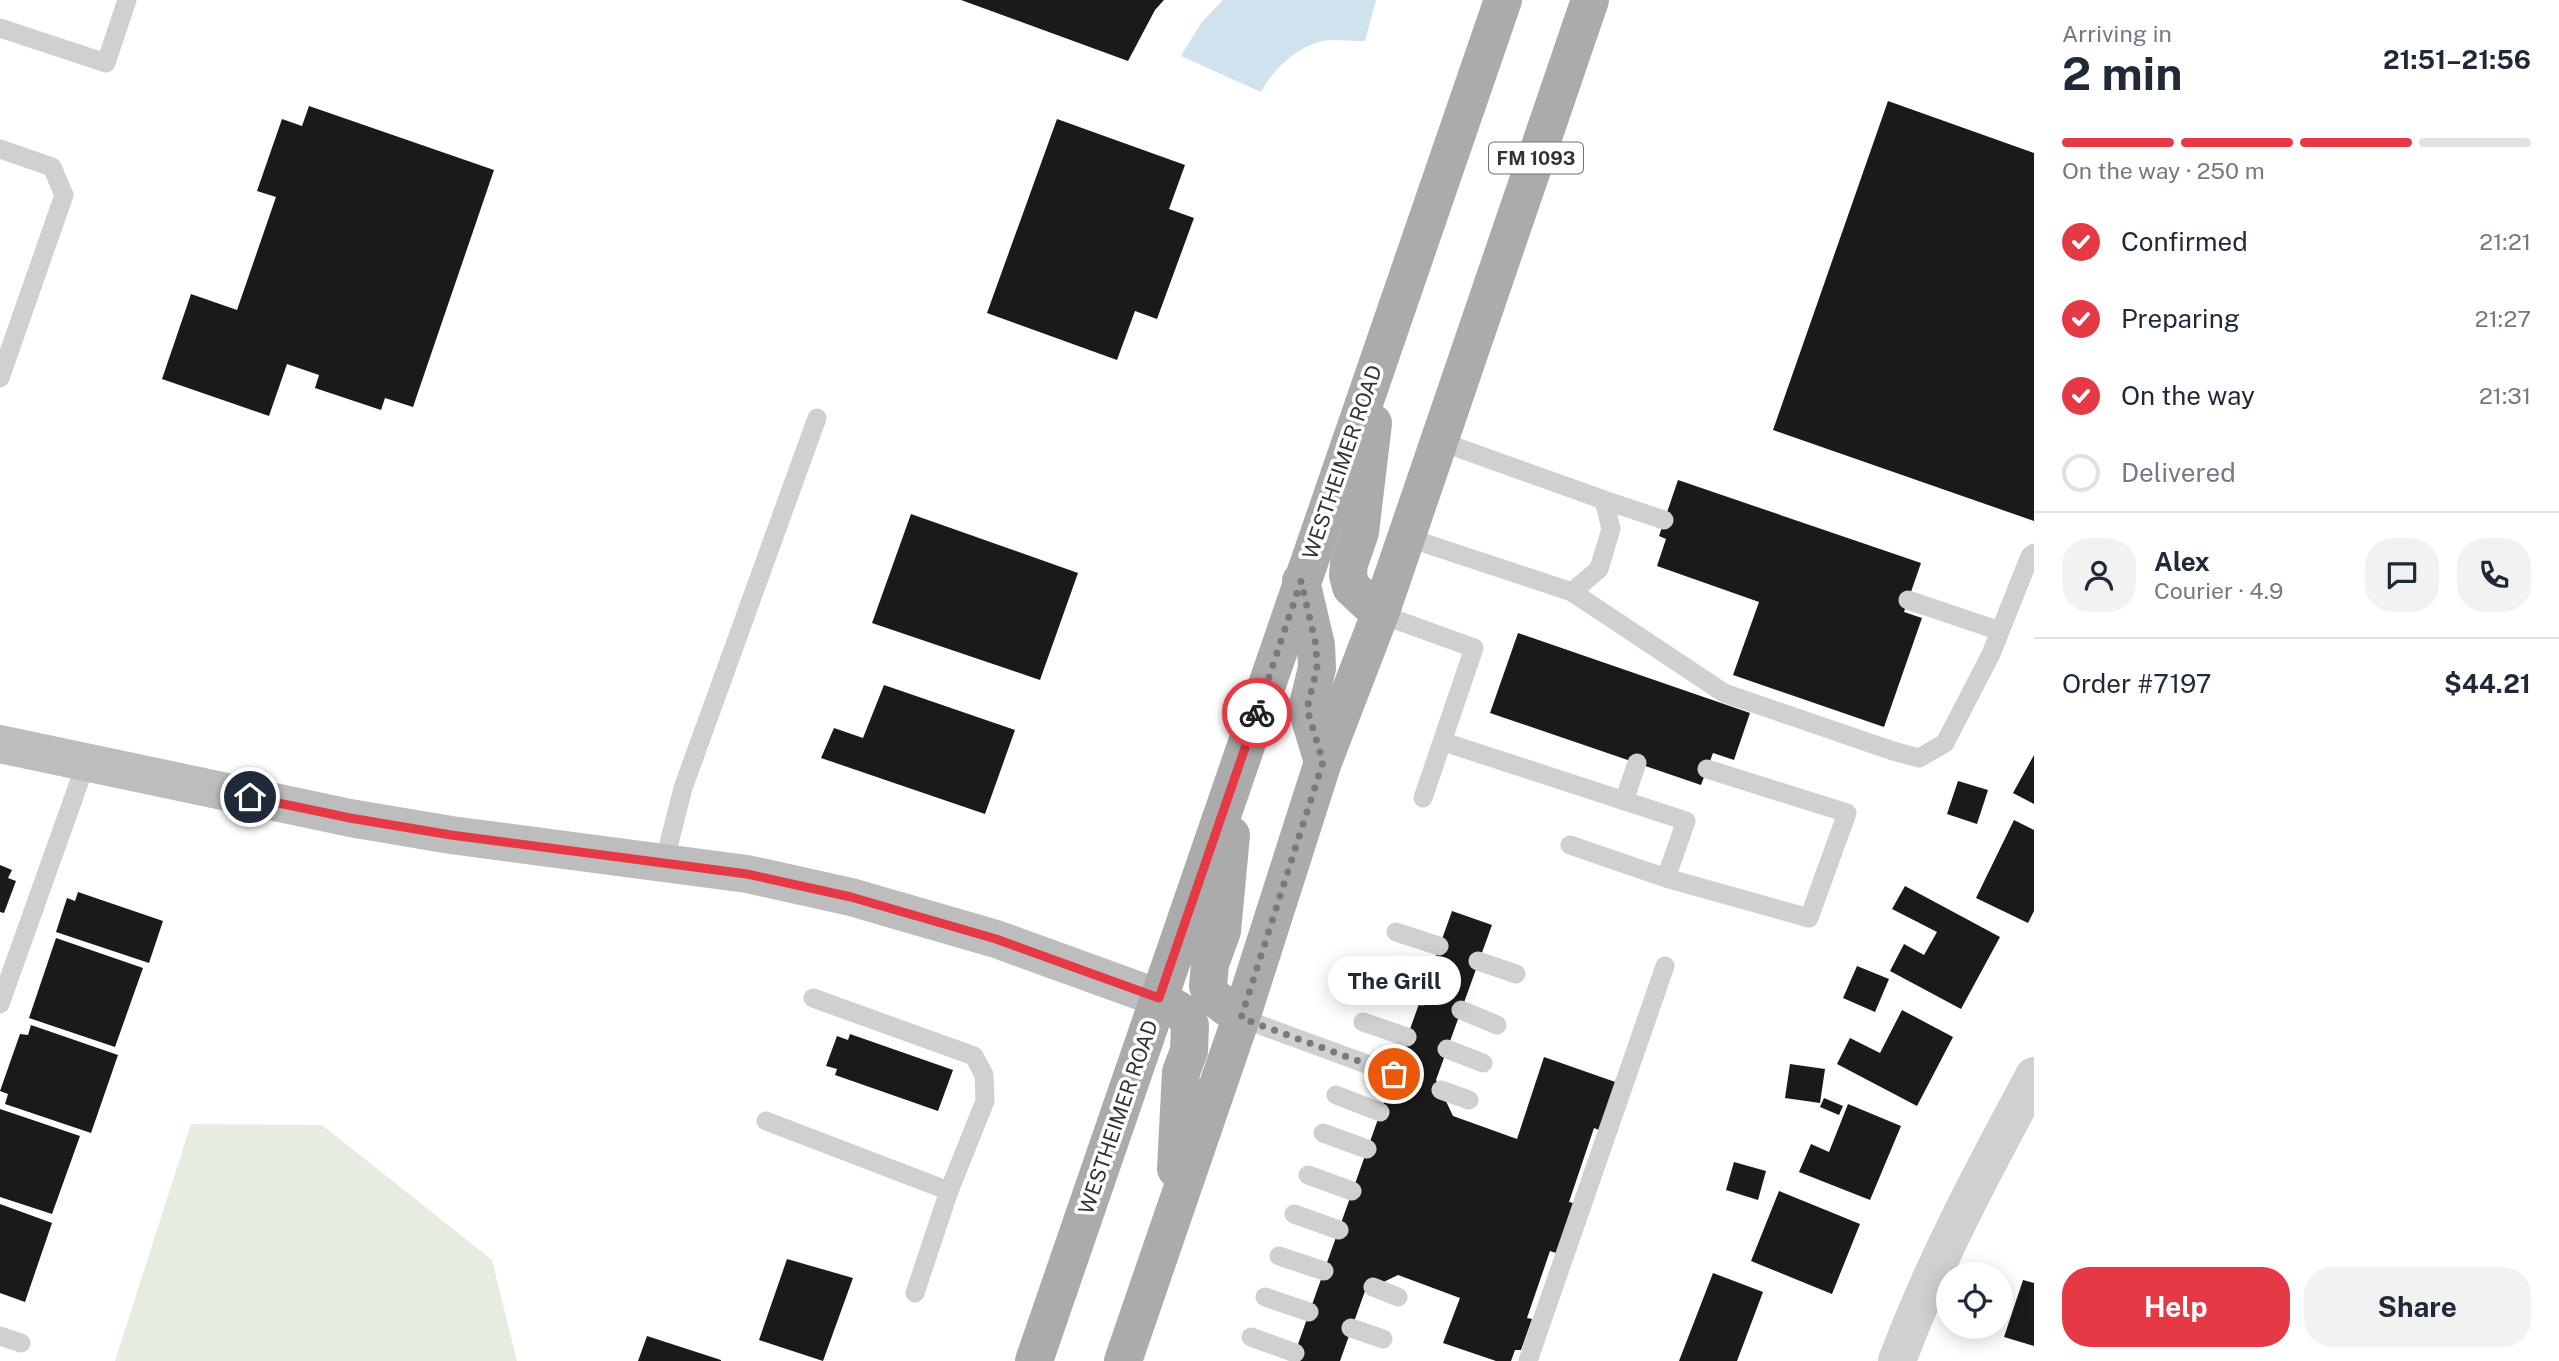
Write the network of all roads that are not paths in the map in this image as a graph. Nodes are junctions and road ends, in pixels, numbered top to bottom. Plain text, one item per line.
1 (127, 0) edge
2 (1503, 0) edge
3 (1590, 0) edge
4 (0, 28) edge
5 (0, 149) edge
6 (1382, 348) junction
7 (0, 378) edge
8 (817, 418) dead end
9 (1439, 441) junction
10 (1604, 500) junction
11 (1664, 520) dead end
12 (1406, 537) junction
13 (2034, 553) edge
14 (1301, 581) junction
15 (1573, 592) junction
16 (1908, 600) dead end
17 (1380, 614) junction
18 (2000, 631) junction
19 (1444, 742) junction
20 (0, 744) edge
21 (1323, 762) junction
22 (86, 763) junction
23 (1637, 763) dead end
24 (1707, 769) dead end
25 (1236, 777) junction
26 (1423, 798) dead end
27 (1624, 801) junction
28 (1570, 845) dead end
29 (664, 863) junction
30 (1666, 878) junction
31 (1396, 932) dead end
32 (1439, 947) dead end
33 (1478, 961) dead end
34 (1665, 966) dead end
35 (1516, 974) dead end
36 (1378, 980) dead end
37 (1422, 996) dead end
38 (813, 998) dead end
39 (1159, 998) junction
40 (0, 1004) edge
41 (1461, 1010) dead end
42 (1241, 1018) junction
43 (1363, 1022) dead end
44 (1497, 1024) dead end
45 (1407, 1037) dead end
46 (1447, 1049) dead end
47 (1483, 1063) dead end
48 (1394, 1074) dead end
49 (2034, 1076) edge
50 (1441, 1090) dead end
51 (1336, 1095) dead end
52 (1469, 1100) dead end
53 (1381, 1112) dead end
54 (766, 1121) dead end
55 (1323, 1133) dead end
56 (1367, 1149) dead end
57 (1308, 1175) dead end
58 (949, 1191) junction
59 (1352, 1191) dead end
60 (1174, 1213) junction
61 (1294, 1214) dead end
62 (1339, 1230) dead end
63 (1279, 1256) dead end
64 (1324, 1271) dead end
65 (1373, 1287) dead end
66 (915, 1293) dead end
67 (1265, 1297) dead end
68 (1398, 1297) dead end
69 (1309, 1312) dead end
70 (1351, 1328) dead end
71 (0, 1336) edge
72 (1251, 1337) dead end
73 (1383, 1339) dead end
74 (21, 1343) dead end
75 (1295, 1353) dead end
76 (1034, 1361) edge
77 (1123, 1361) edge
78 (1528, 1361) edge
79 (1897, 1361) edge

1 - 4 lane
2 - 6 main road, WESTHEIMER ROAD
3 - 9 main road, FM 1093
5 - 7 lane
6 - 14 main road, WESTHEIMER ROAD
6 - 17 main road
8 - 29 lane
9 - 10 lane
9 - 12 main road, FM 1093
10 - 11 lane
10 - 15 lane
12 - 15 lane
12 - 17 main road, FM 1093
13 - 18 lane
14 - 21 main road
14 - 25 main road, WESTHEIMER ROAD
15 - 18 lane
16 - 18 lane
17 - 19 lane
17 - 21 main road, FM 1093
19 - 26 lane
19 - 27 lane
20 - 22 street
21 - 42 main road, FM 1093
22 - 29 street
22 - 40 lane
23 - 27 lane
24 - 30 lane
25 - 39 main road, WESTHEIMER ROAD
25 - 42 main road
27 - 30 lane
28 - 30 lane
29 - 39 street
31 - 32 lane
33 - 35 lane
34 - 78 lane
36 - 37 lane
38 - 58 lane
39 - 60 main road
39 - 76 main road, WESTHEIMER ROAD
41 - 44 lane
42 - 48 lane
42 - 60 main road, FM 1093
43 - 45 lane
46 - 47 lane
49 - 79 street
50 - 52 lane
51 - 53 lane
54 - 58 lane
55 - 56 lane
57 - 59 lane
58 - 66 lane
60 - 77 main road, FM 1093
61 - 62 lane
63 - 64 lane
65 - 68 lane
67 - 69 lane
70 - 73 lane
71 - 74 lane
72 - 75 lane

